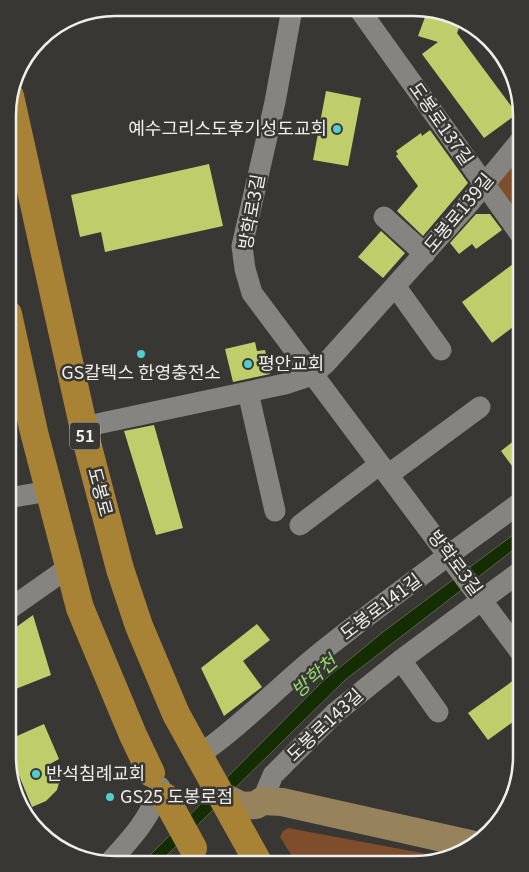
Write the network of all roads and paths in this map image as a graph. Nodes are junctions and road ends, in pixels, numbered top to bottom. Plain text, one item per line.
1 (291, 16) edge
2 (366, 16) edge
3 (16, 123) edge
4 (513, 150) edge
5 (484, 184) junction
6 (384, 217) dead end
7 (513, 223) edge
8 (426, 254) junction
9 (396, 287) junction
10 (16, 349) edge
11 (441, 350) dead end
12 (312, 375) junction
13 (248, 392) junction
14 (480, 407) dead end
15 (83, 427) junction
16 (384, 469) junction
17 (49, 492) junction
18 (16, 497) edge
19 (513, 508) edge
20 (275, 511) dead end
21 (300, 524) dead end
22 (449, 555) junction
23 (69, 567) junction
24 (513, 577) edge
25 (482, 600) junction
26 (16, 604) edge
27 (513, 642) edge
28 (401, 660) junction
29 (438, 712) dead end
30 (201, 759) junction
31 (159, 786) junction
32 (262, 801) junction
33 (226, 807) junction
34 (462, 842) edge
35 (115, 856) edge
36 (196, 856) edge
37 (254, 856) edge

1 - 12 street, 방학로3길
2 - 5 street, 도봉로137길
3 - 15 main road, 도봉로 / 51
4 - 5 street, 도봉로139길
5 - 7 street, 도봉로137길
5 - 8 street, 도봉로139길
6 - 8 street
8 - 9 street, 도봉로139길
9 - 11 street
9 - 12 street, 도봉로139길
10 - 17 main road
12 - 13 street, 도봉로139길
12 - 16 street, 방학로3길
13 - 15 street, 도봉로139길
13 - 20 street
14 - 16 street
15 - 30 main road, 도봉로 / 51
16 - 21 street
16 - 22 street, 방학로3길
17 - 18 street
17 - 23 main road
19 - 22 street, 도봉로141길
22 - 25 street, 방학로3길
22 - 30 street, 도봉로141길
23 - 26 street
23 - 31 main road
24 - 25 street, 도봉로143길
25 - 27 street, 방학로3길
25 - 28 street, 도봉로143길
28 - 29 street
28 - 32 street, 도봉로143길
30 - 33 main road, 도봉로 / 51
31 - 35 street
31 - 36 main road
32 - 33 main road
32 - 34 main road
33 - 37 main road, 도봉로 / 51

